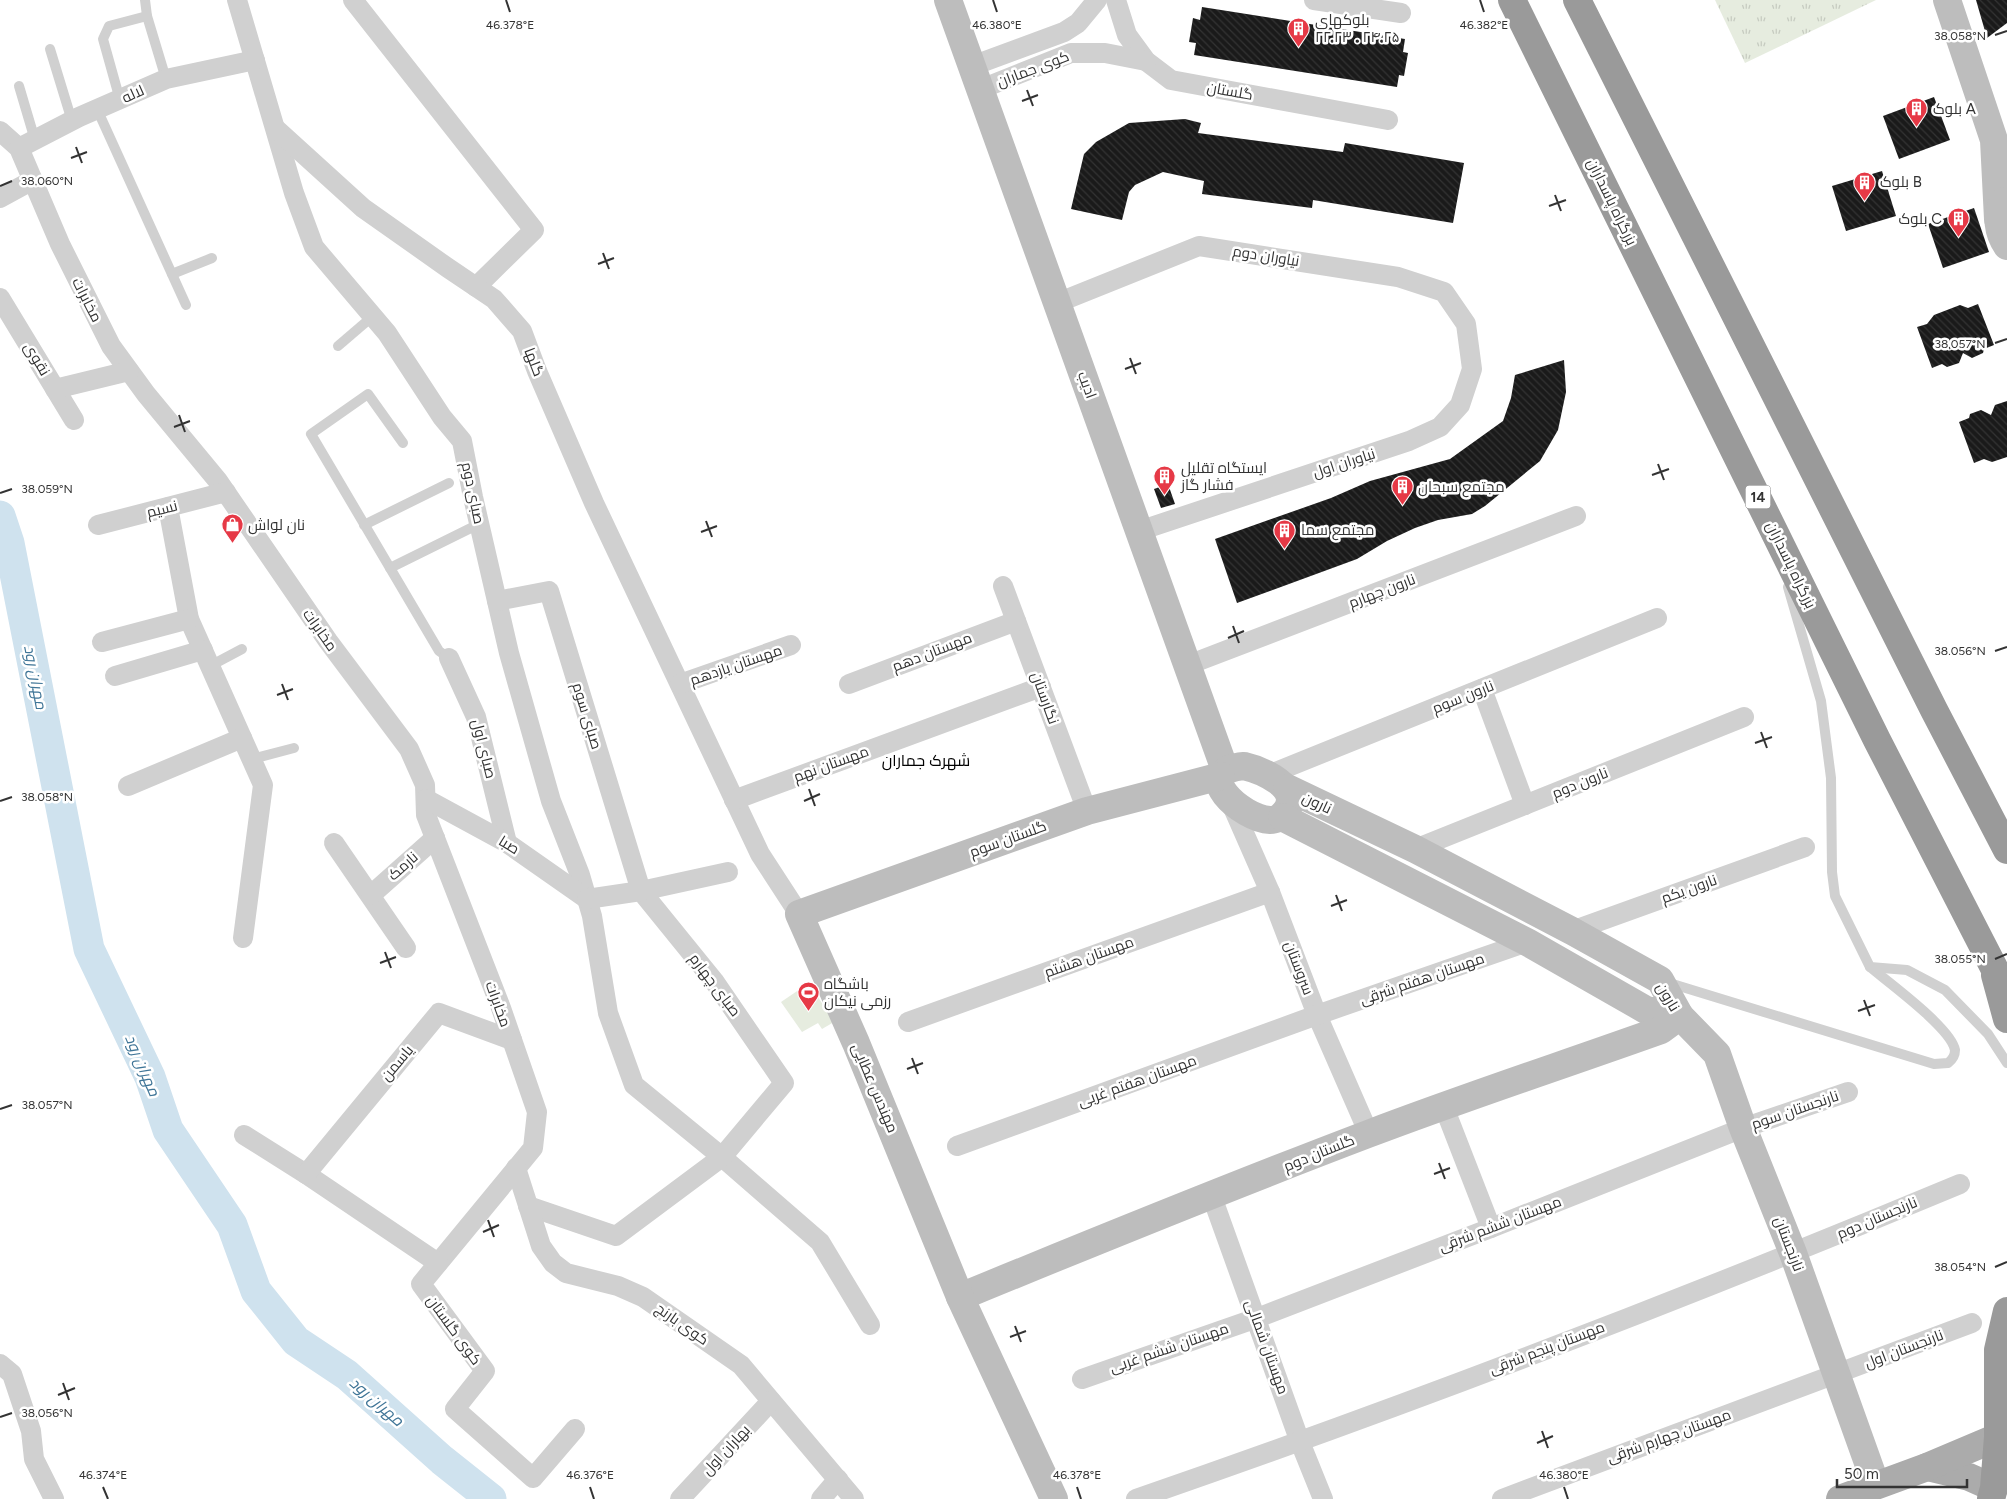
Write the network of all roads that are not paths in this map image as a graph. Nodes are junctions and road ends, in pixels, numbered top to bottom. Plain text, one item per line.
1 (145, 0) edge
2 (236, 0) edge
3 (353, 0) edge
4 (948, 0) edge
5 (1097, 0) edge
6 (1116, 0) edge
7 (1314, 0) edge
8 (1512, 0) edge
9 (1577, 0) edge
10 (1947, 0) edge
11 (1401, 13) dead end
12 (147, 16) junction
13 (50, 49) dead end
14 (255, 60) junction
15 (1146, 61) junction
16 (976, 78) junction
17 (166, 79) junction
18 (19, 86) dead end
19 (120, 100) junction
20 (97, 109) junction
21 (1388, 120) dead end
22 (72, 121) junction
23 (276, 129) junction
24 (0, 131) edge
25 (27, 144) junction
26 (2001, 145) edge
27 (33, 180) junction
28 (0, 198) edge
29 (2005, 230) edge
30 (212, 258) dead end
31 (172, 274) junction
32 (476, 287) junction
33 (0, 298) edge
34 (1057, 303) junction
35 (186, 305) dead end
36 (373, 316) junction
37 (1466, 324) joint
38 (338, 346) dead end
39 (129, 371) junction
40 (55, 389) junction
41 (74, 420) dead end
42 (403, 443) dead end
43 (449, 483) dead end
44 (226, 492) junction
45 (168, 507) junction
46 (1576, 516) dead end
47 (1770, 521) junction
48 (479, 524) junction
49 (98, 525) dead end
50 (364, 525) junction
51 (1139, 531) junction
52 (390, 568) junction
53 (1003, 586) dead end
54 (497, 601) junction
55 (1657, 618) dead end
56 (189, 619) junction
57 (1016, 621) junction
58 (102, 642) dead end
59 (791, 645) dead end
60 (242, 649) dead end
61 (206, 658) junction
62 (449, 658) joint
63 (1188, 666) junction
64 (115, 676) dead end
65 (680, 684) junction
66 (849, 684) dead end
67 (1040, 687) junction
68 (1482, 689) junction
69 (1744, 717) dead end
70 (242, 738) junction
71 (294, 748) dead end
72 (252, 760) junction
73 (1223, 773) junction
74 (1277, 782) junction
75 (128, 786) dead end
76 (426, 800) junction
77 (734, 800) junction
78 (1230, 801) junction
79 (1525, 805) junction
80 (1087, 811) junction
81 (1282, 817) junction
82 (435, 838) junction
83 (334, 843) dead end
84 (507, 843) junction
85 (1805, 847) dead end
86 (1415, 849) junction
87 (2007, 850) edge
88 (728, 872) dead end
89 (641, 892) junction
90 (1270, 892) junction
91 (371, 895) junction
92 (587, 899) junction
93 (799, 914) junction
94 (1572, 931) junction
95 (243, 938) dead end
96 (1528, 942) junction
97 (406, 948) dead end
98 (1992, 962) junction
99 (1870, 967) junction
100 (1660, 980) junction
101 (2007, 993) edge
102 (1317, 1015) junction
103 (1680, 1016) junction
104 (2007, 1019) edge
105 (908, 1022) dead end
106 (512, 1040) junction
107 (2007, 1063) edge
108 (1848, 1092) dead end
109 (1444, 1107) junction
110 (1743, 1128) junction
111 (1368, 1134) junction
112 (244, 1135) dead end
113 (957, 1146) dead end
114 (722, 1157) junction
115 (516, 1168) junction
116 (306, 1174) junction
117 (1960, 1184) dead end
118 (1211, 1194) junction
119 (528, 1206) junction
120 (1491, 1228) junction
121 (1793, 1253) junction
122 (438, 1263) junction
123 (960, 1297) junction
124 (2007, 1311) edge
125 (1256, 1318) junction
126 (1972, 1323) dead end
127 (870, 1325) dead end
128 (0, 1364) edge
129 (1837, 1374) junction
130 (1082, 1379) dead end
131 (771, 1401) junction
132 (575, 1430) dead end
133 (1998, 1437) junction
134 (1300, 1442) junction
135 (1927, 1467) junction
136 (838, 1479) junction
137 (1876, 1485) junction
138 (1992, 1493) edge
139 (54, 1499) edge
140 (680, 1499) edge
141 (821, 1499) edge
142 (854, 1499) edge
143 (1054, 1499) edge
144 (1136, 1499) edge
145 (1323, 1499) edge
146 (1502, 1499) edge
147 (1840, 1499) edge

1 - 12 lane
2 - 14 street, صبای دوم
3 - 32 street
4 - 16 street, ادیب
5 - 16 street, کوی جماران
6 - 15 street, گلستان
7 - 11 street
8 - 47 highway, بزرگراه پاسداران / 14
9 - 87 highway
10 - 26 street
12 - 17 lane
12 - 19 lane
13 - 22 lane
14 - 17 street, لاله
14 - 23 street, صبای دوم
15 - 16 street, کوی جماران
15 - 21 street, گلستان
16 - 34 street, ادیب
17 - 19 street, لاله
18 - 25 lane
19 - 20 street, لاله
20 - 22 street, لاله
20 - 31 lane
22 - 25 street, لاله
23 - 32 street, گلها
23 - 36 street, صبای دوم
24 - 25 street, مخابرات
25 - 27 street, مخابرات
26 - 29 street
27 - 28 street
27 - 39 street, مخابرات
30 - 31 lane
31 - 35 lane
32 - 65 street, گلها
33 - 40 street, نقوی
34 - 37 street, نیاوران دوم
34 - 51 street, ادیب
36 - 38 lane
36 - 48 street, صبای دوم
37 - 51 street, نیاوران اول
39 - 40 street
39 - 44 street, مخابرات
40 - 41 street, نقوی
42 - 50 lane
43 - 50 lane
44 - 45 street, نسیم
44 - 76 street, مخابرات
45 - 49 street, نسیم
45 - 56 street
46 - 63 street, نارون چهارم
47 - 98 highway, بزرگراه پاسداران / 14
47 - 99 lane
48 - 52 lane
48 - 54 street, صبای دوم
50 - 52 lane
51 - 63 street, ادیب
52 - 62 lane
53 - 57 street, نگارستان
54 - 89 street, صبای سوم
54 - 92 street, صبای دوم
55 - 68 street, نارون سوم
56 - 58 street
56 - 61 street
57 - 66 street, مهستان دهم
57 - 67 street, نگارستان
59 - 65 street, مهستان یازدهم
60 - 61 lane
61 - 64 street
61 - 70 street
62 - 84 street, صبای اول
63 - 73 street, ادیب
65 - 77 street, مهندس عطایی
67 - 77 street, مهستان نهم
67 - 80 street, نگارستان
68 - 74 street, نارون سوم
68 - 79 street
69 - 79 street, نارون دوم
70 - 72 street
70 - 75 street
71 - 72 lane
72 - 95 street
73 - 74 street
73 - 78 street
73 - 80 street, گلستان سوم
74 - 81 street
74 - 86 street, نارون
76 - 82 street, مخابرات
76 - 84 street, صبا
77 - 93 street, مهندس عطایی
78 - 81 street
78 - 90 street, سروستان
79 - 86 street, نارون دوم
80 - 93 street, گلستان سوم
81 - 96 street, نارون
82 - 91 street, نارمک
82 - 106 street, مخابرات
83 - 91 street
84 - 92 street, صبا
85 - 94 street, نارون یکم
86 - 94 street, نارون
88 - 89 street
89 - 92 street
89 - 114 street, صبای چهارم
90 - 102 street, سروستان
90 - 105 street, مهستان هشتم
91 - 97 street
92 - 114 street, صبای دوم
93 - 123 street, مهندس عطایی
94 - 100 street, نارون
96 - 102 street, مهستان هفتم شرقی
96 - 103 street, نارون
98 - 101 highway, بزرگراه پاسداران / 14
98 - 104 highway
99 - 100 lane
99 - 107 lane
100 - 103 street, نارون
102 - 111 street, سروستان
102 - 113 street, مهستان هفتم غربی
103 - 109 street, گلستان دوم
103 - 110 street, نارنجستان
106 - 115 street, مخابرات
106 - 116 street, یاسمن
108 - 110 street, نارنجستان سوم
109 - 111 street, گلستان دوم
109 - 120 street
110 - 120 street, مهستان ششم شرقی
110 - 121 street, نارنجستان
111 - 118 street, گلستان دوم
112 - 116 street
114 - 119 street
114 - 127 street, صبای دوم
115 - 119 street, کوی بارنج
115 - 122 street, کوی گلستان
116 - 122 street
117 - 121 street, نارنجستان دوم
118 - 123 street, گلستان دوم
118 - 125 street, مهستان شمالی
119 - 131 street, کوی بارنج
120 - 125 street, مهستان ششم شرقی
121 - 129 street, نارنجستان
121 - 134 street, مهستان پنجم شرقی
122 - 132 street, کوی گلستان
123 - 143 street, مهندس عطایی
124 - 133 highway
125 - 130 street, مهستان ششم غربی
125 - 134 street, مهستان شمالی
126 - 129 street, نارنجستان اول
128 - 139 street
129 - 137 street, نارنجستان
129 - 146 street, مهستان چهارم شرقی
131 - 136 street, کوی بارنج
131 - 140 street, بهاران اول
133 - 135 main road
133 - 138 highway
134 - 144 street, مهستان پنجم شرقی
134 - 145 street, مهستان شمالی
135 - 137 main road
135 - 138 main road
136 - 141 street
136 - 142 street, کوی بارنج
137 - 147 main road

